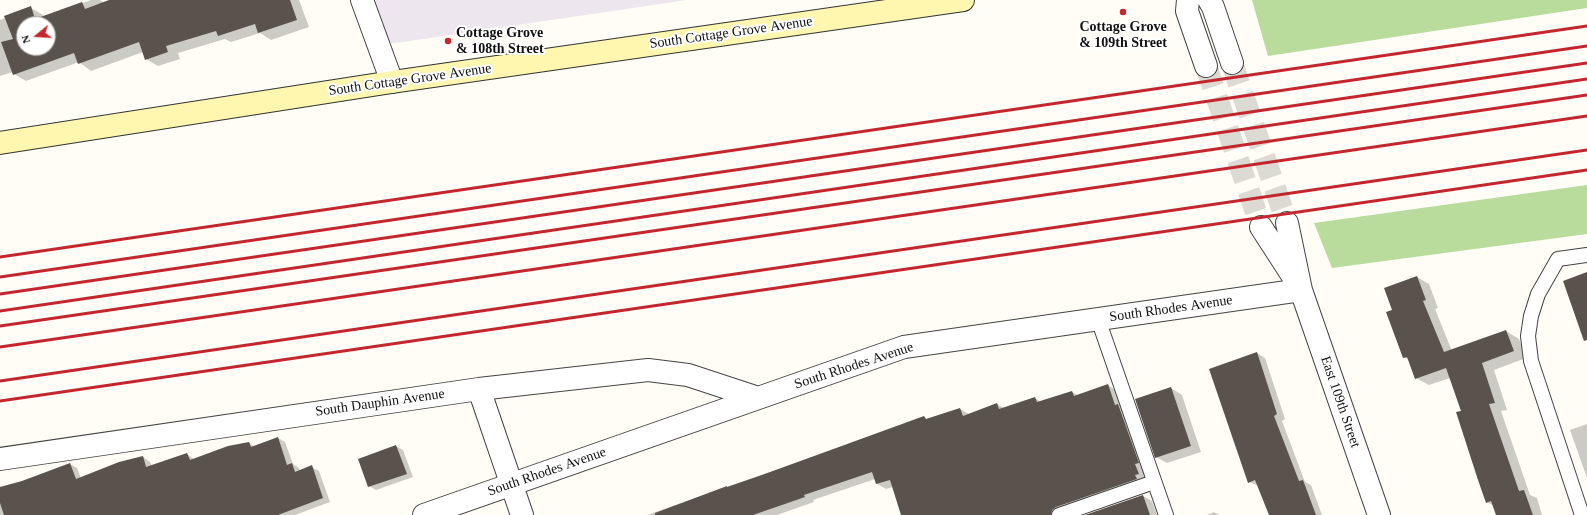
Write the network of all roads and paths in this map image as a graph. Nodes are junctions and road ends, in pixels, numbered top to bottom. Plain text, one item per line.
1 (362, 0) edge
2 (963, 0) edge
3 (1188, 0) edge
4 (1209, 0) edge
5 (1232, 63) tunnel mouth
6 (1206, 66) tunnel mouth
7 (392, 82) junction
8 (0, 143) edge
9 (1287, 224) tunnel mouth
10 (1261, 227) tunnel mouth
11 (1587, 255) edge
12 (1301, 290) junction
13 (1098, 319) junction
14 (479, 389) junction
15 (758, 398) junction
16 (0, 460) edge
17 (1154, 482) junction
18 (512, 484) junction
19 (424, 515) edge
20 (522, 515) edge
21 (1059, 515) edge
22 (1166, 515) edge
23 (1379, 515) edge
24 (1582, 515) edge

1 - 7 street
2 - 7 street, South Cottage Grove Avenue
3 - 6 street
4 - 5 street
7 - 8 street, South Cottage Grove Avenue
9 - 12 street, East 109th Street
10 - 12 street, East 109th Street
11 - 24 lane
12 - 13 street, South Rhodes Avenue
12 - 23 street, East 109th Street
13 - 15 street, South Rhodes Avenue
13 - 17 lane
14 - 15 street, South Dauphin Avenue
14 - 16 street, South Dauphin Avenue
14 - 18 street
15 - 18 street, South Rhodes Avenue
17 - 21 lane
17 - 22 lane
18 - 19 street, South Rhodes Avenue
18 - 20 street

